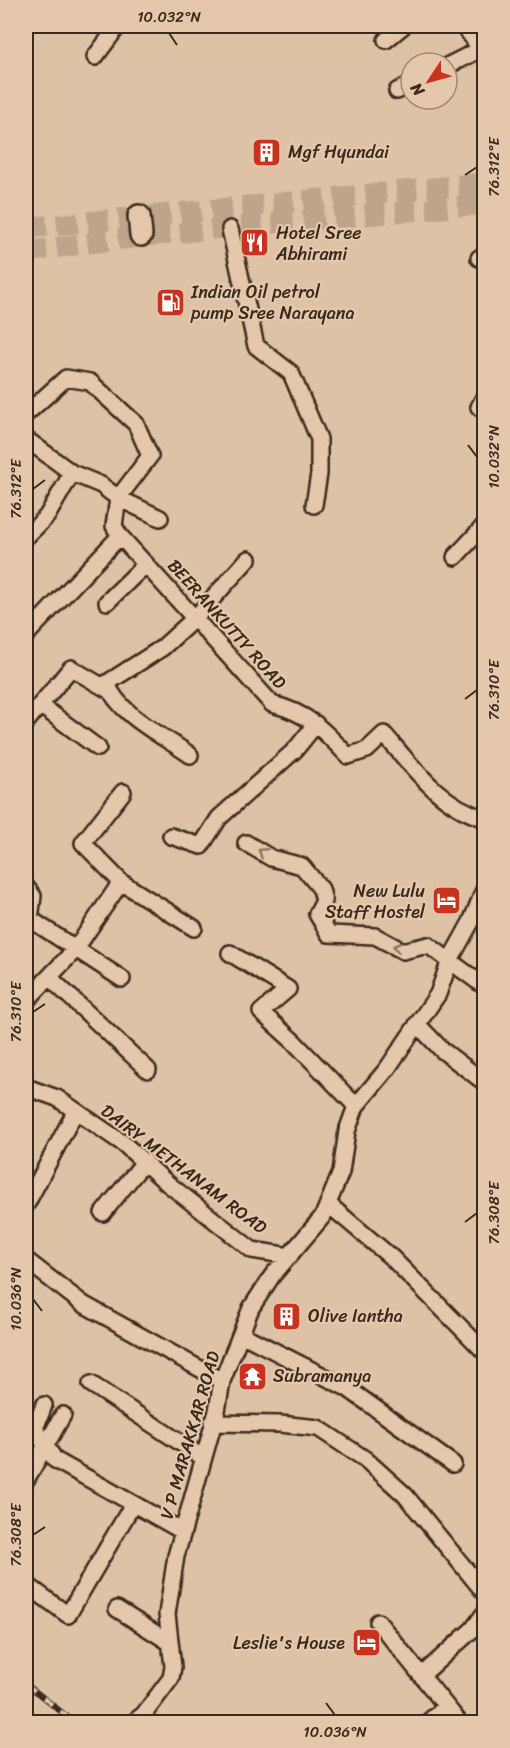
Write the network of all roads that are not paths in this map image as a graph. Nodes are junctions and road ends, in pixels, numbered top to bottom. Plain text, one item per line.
1 (118, 26) edge
2 (403, 26) edge
3 (464, 26) edge
4 (386, 40) dead end
5 (483, 52) edge
6 (95, 57) dead end
7 (459, 61) edge
8 (230, 229) dead end
9 (26, 414) edge
10 (26, 439) edge
11 (72, 473) junction
12 (118, 498) junction
13 (314, 505) dead end
14 (160, 518) dead end
15 (484, 526) edge
16 (120, 536) junction
17 (26, 537) edge
18 (455, 557) dead end
19 (248, 560) dead end
20 (146, 564) junction
21 (107, 602) dead end
22 (195, 618) junction
23 (26, 635) edge
24 (110, 691) junction
25 (40, 705) junction
26 (26, 722) edge
27 (316, 724) junction
28 (98, 748) dead end
29 (190, 755) dead end
30 (123, 792) dead end
31 (484, 818) edge
32 (171, 836) dead end
33 (246, 843) dead end
34 (121, 882) junction
35 (26, 887) edge
36 (484, 890) edge
37 (194, 928) dead end
38 (75, 950) junction
39 (231, 953) dead end
40 (450, 960) junction
41 (49, 977) junction
42 (122, 979) dead end
43 (484, 986) edge
44 (26, 1001) edge
45 (417, 1024) junction
46 (148, 1070) dead end
47 (484, 1082) edge
48 (26, 1087) edge
49 (356, 1106) junction
50 (75, 1112) junction
51 (145, 1161) junction
52 (328, 1204) junction
53 (26, 1205) edge
54 (103, 1213) dead end
55 (290, 1256) junction
56 (26, 1260) edge
57 (241, 1334) junction
58 (484, 1351) edge
59 (222, 1381) junction
60 (91, 1384) dead end
61 (44, 1405) dead end
62 (63, 1414) dead end
63 (212, 1423) junction
64 (45, 1448) junction
65 (202, 1456) junction
66 (453, 1464) dead end
67 (26, 1480) edge
68 (133, 1504) junction
69 (182, 1532) junction
70 (26, 1584) edge
71 (484, 1592) edge
72 (117, 1609) dead end
73 (484, 1614) edge
74 (378, 1622) dead end
75 (170, 1642) junction
76 (422, 1675) junction
77 (446, 1707) junction
78 (134, 1722) edge
79 (428, 1722) edge
80 (459, 1722) edge

1 - 6 street
2 - 4 street
3 - 5 street
5 - 7 street
8 - 13 street
9 - 12 street
10 - 11 street
11 - 12 street
11 - 17 street
12 - 14 street
12 - 16 street
15 - 18 street
16 - 20 street, BEERANKUTTY ROAD
16 - 23 street
19 - 22 street
20 - 21 street
20 - 22 street, BEERANKUTTY ROAD
22 - 24 street
22 - 27 street, BEERANKUTTY ROAD
24 - 25 street
24 - 29 street
25 - 26 street
25 - 28 street
27 - 31 street, BEERANKUTTY ROAD
27 - 32 street
30 - 34 street
40 -> 33 street
34 - 37 street
34 - 38 street
35 - 38 street
36 - 40 street, V P MARAKKAR ROAD
38 - 41 street
38 - 42 street
39 - 49 street
40 - 43 street
40 - 45 street, V P MARAKKAR ROAD
41 - 44 street
41 - 46 street
45 - 47 street
45 - 49 street, V P MARAKKAR ROAD
48 - 50 street, DAIRY METHANAM ROAD
49 - 52 street, V P MARAKKAR ROAD
50 - 51 street, DAIRY METHANAM ROAD
50 - 53 street
51 - 54 street
51 - 55 street, DAIRY METHANAM ROAD
52 - 55 street, V P MARAKKAR ROAD
52 - 58 street
55 - 57 street, V P MARAKKAR ROAD
56 - 59 street
57 - 59 street, V P MARAKKAR ROAD
57 - 66 street
59 - 63 street, V P MARAKKAR ROAD
60 - 65 street
61 - 64 street
62 - 64 street
63 - 65 street, V P MARAKKAR ROAD
63 - 71 street
64 - 67 street
64 - 68 street
65 - 69 street, V P MARAKKAR ROAD
68 - 69 street
68 - 70 street
69 - 75 street, V P MARAKKAR ROAD
72 - 75 street
73 - 76 street
74 - 76 street
75 - 78 street, V P MARAKKAR ROAD
76 - 77 street
77 - 79 street
77 - 80 street

